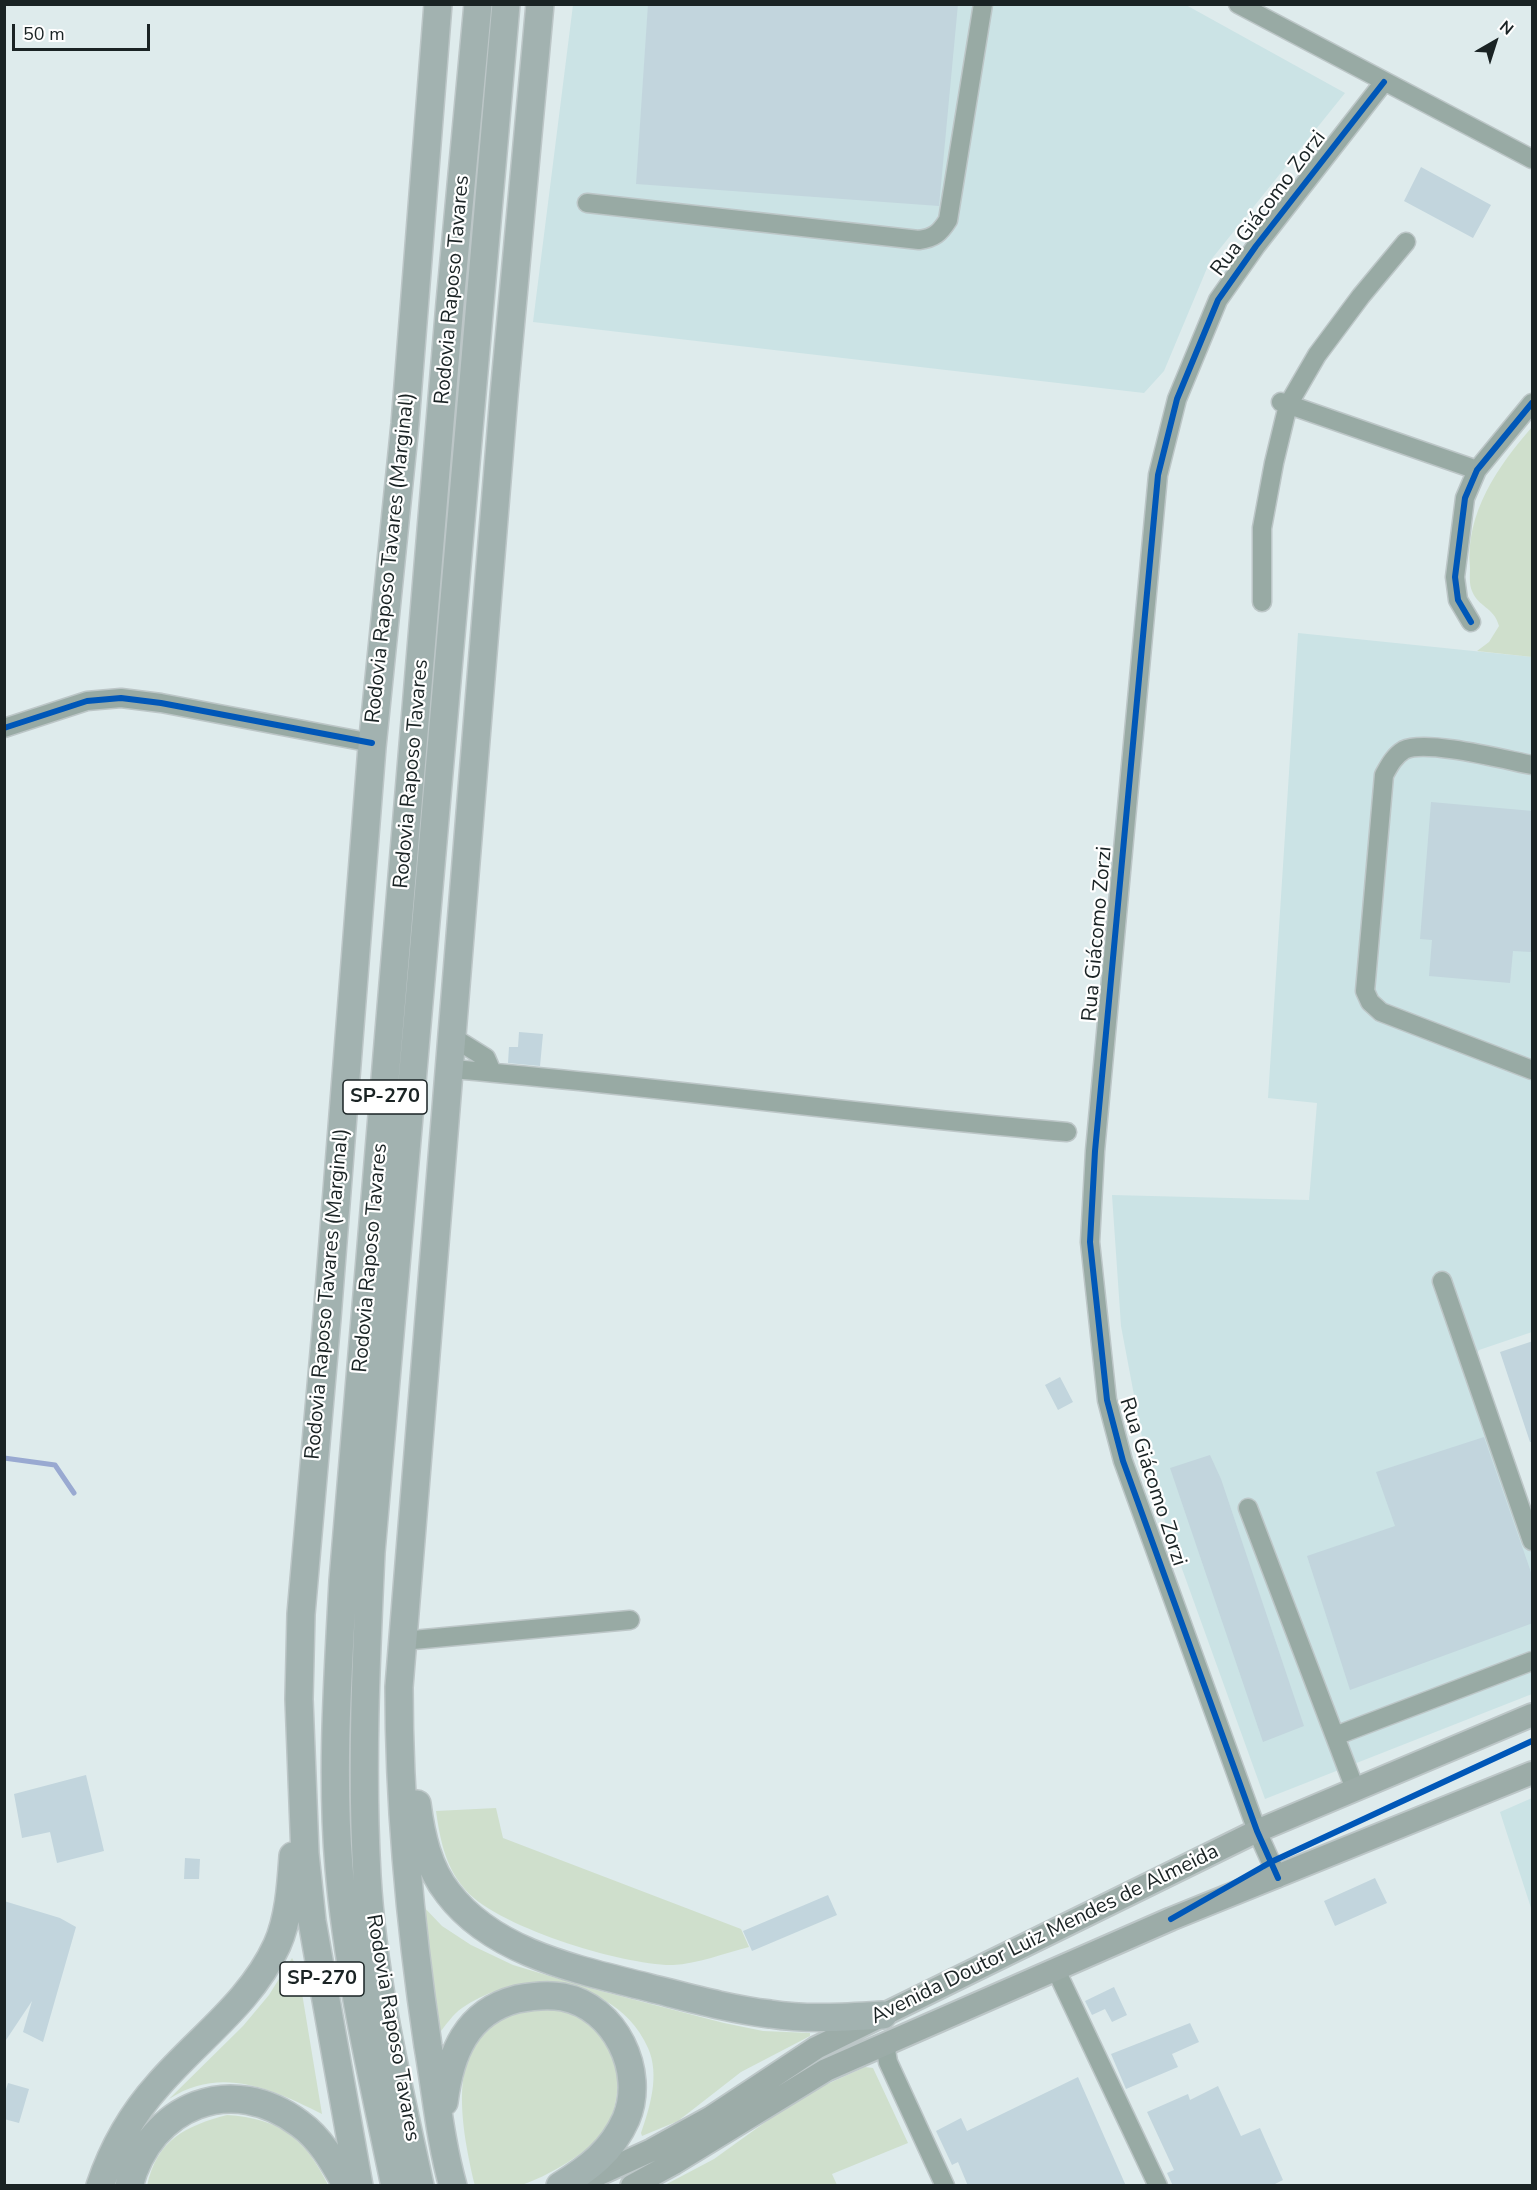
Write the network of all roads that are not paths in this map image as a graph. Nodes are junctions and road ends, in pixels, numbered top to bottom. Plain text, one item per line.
1 (438, 4) edge
2 (478, 4) edge
3 (506, 4) edge
4 (540, 4) edge
5 (982, 4) edge
6 (1238, 4) edge
7 (1384, 82) junction
8 (1533, 159) edge
9 (587, 203) dead end
10 (1406, 242) dead end
11 (1533, 403) edge
12 (1284, 404) junction
13 (1477, 470) junction
14 (1262, 602) dead end
15 (1471, 622) dead end
16 (4, 728) edge
17 (372, 743) junction
18 (1533, 765) edge
19 (454, 1038) junction
20 (451, 1069) junction
21 (1533, 1070) edge
22 (492, 1072) junction
23 (1067, 1132) dead end
24 (1442, 1281) dead end
25 (1248, 1508) dead end
26 (1533, 1541) edge
27 (630, 1620) dead end
28 (401, 1652) junction
29 (1533, 1661) edge
30 (1533, 1715) edge
31 (1335, 1736) junction
32 (302, 1771) junction
33 (1533, 1773) edge
34 (1355, 1789) junction
35 (1257, 1831) junction
36 (1278, 1878) junction
37 (1058, 1931) junction
38 (1056, 1970) junction
39 (884, 2015) junction
40 (892, 2040) junction
41 (443, 2140) junction
42 (452, 2182) edge
43 (100, 2186) edge
44 (129, 2186) edge
45 (347, 2186) edge
46 (359, 2186) edge
47 (395, 2186) edge
48 (420, 2186) edge
49 (560, 2186) edge
50 (574, 2186) edge
51 (632, 2186) edge
52 (945, 2186) edge
53 (1158, 2186) edge

1 - 17 highway, Rodovia Raposo Tavares (Marginal) / SP-270
2 - 47 highway, Rodovia Raposo Tavares / SP-270
3 - 48 highway, Rodovia Raposo Tavares / SP-270
4 - 19 highway, Rodovia Raposo Tavares / SP-270
5 - 9 street
6 - 7 street
7 - 8 street
7 - 35 street, Rua Giácomo Zorzi
10 - 12 street
11 - 13 street
12 - 13 street
12 - 14 street
13 - 15 street
16 - 17 street
17 - 32 highway, Rodovia Raposo Tavares (Marginal) / SP-270
18 - 21 street
19 - 20 highway, Rodovia Raposo Tavares / SP-270
19 - 22 street
20 - 22 street
20 - 28 highway, Rodovia Raposo Tavares / SP-270
22 - 23 street
24 - 26 street
25 - 31 street
27 - 28 street
28 - 39 highway
28 - 41 highway, Rodovia Raposo Tavares / SP-270
29 - 31 street
30 - 34 main road, Avenida Doutor Luiz Mendes de Almeida
31 - 34 street
32 - 43 highway
32 - 46 highway, Rodovia Raposo Tavares (Marginal) / SP-270
33 - 36 main road, Avenida Doutor Luiz Mendes de Almeida
34 - 35 main road, Avenida Doutor Luiz Mendes de Almeida
35 - 36 street, Rua Giácomo Zorzi
35 - 37 main road, Avenida Doutor Luiz Mendes de Almeida
36 - 38 main road, Avenida Doutor Luiz Mendes de Almeida
37 - 38 main road
37 - 39 main road, Avenida Doutor Luiz Mendes de Almeida
38 - 40 main road, Avenida Doutor Luiz Mendes de Almeida
38 - 53 street
39 - 50 main road, Avenida Doutor Luiz Mendes de Almeida
40 - 51 main road, Avenida Doutor Luiz Mendes de Almeida
40 - 52 street
41 - 42 highway, Rodovia Raposo Tavares / SP-270
41 - 49 highway
44 - 45 highway

